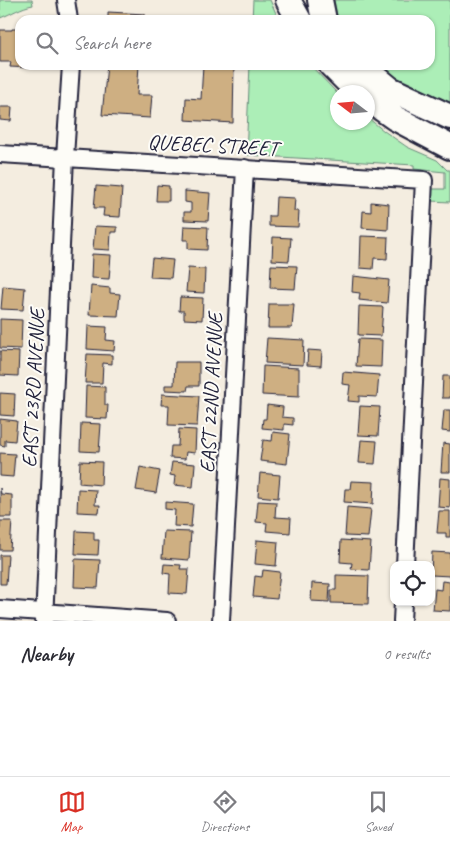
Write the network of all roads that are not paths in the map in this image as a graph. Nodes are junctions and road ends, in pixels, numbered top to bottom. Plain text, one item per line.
1 (66, 0) edge
2 (288, 0) edge
3 (320, 0) edge
4 (68, 15) edge
5 (296, 15) edge
6 (323, 15) edge
7 (70, 70) edge
8 (336, 70) edge
9 (366, 70) edge
10 (351, 85) edge
11 (375, 104) edge
12 (450, 117) edge
13 (450, 147) edge
14 (0, 154) edge
15 (65, 157) junction
16 (244, 168) junction
17 (405, 561) edge
18 (403, 606) edge
19 (0, 609) edge
20 (44, 616) edge
21 (167, 621) edge
22 (221, 621) edge
23 (402, 621) edge

1 - 4 street
2 - 5 highway
3 - 6 highway
7 - 15 street, EAST 23RD AVENUE
8 - 10 highway
9 - 12 highway
11 - 13 highway
14 - 15 street, QUEBEC STREET
15 - 16 street, QUEBEC STREET
15 - 20 street, EAST 23RD AVENUE
16 - 17 street, QUEBEC STREET
16 - 22 street, EAST 22ND AVENUE
18 - 23 street
19 - 20 street
20 - 21 street

